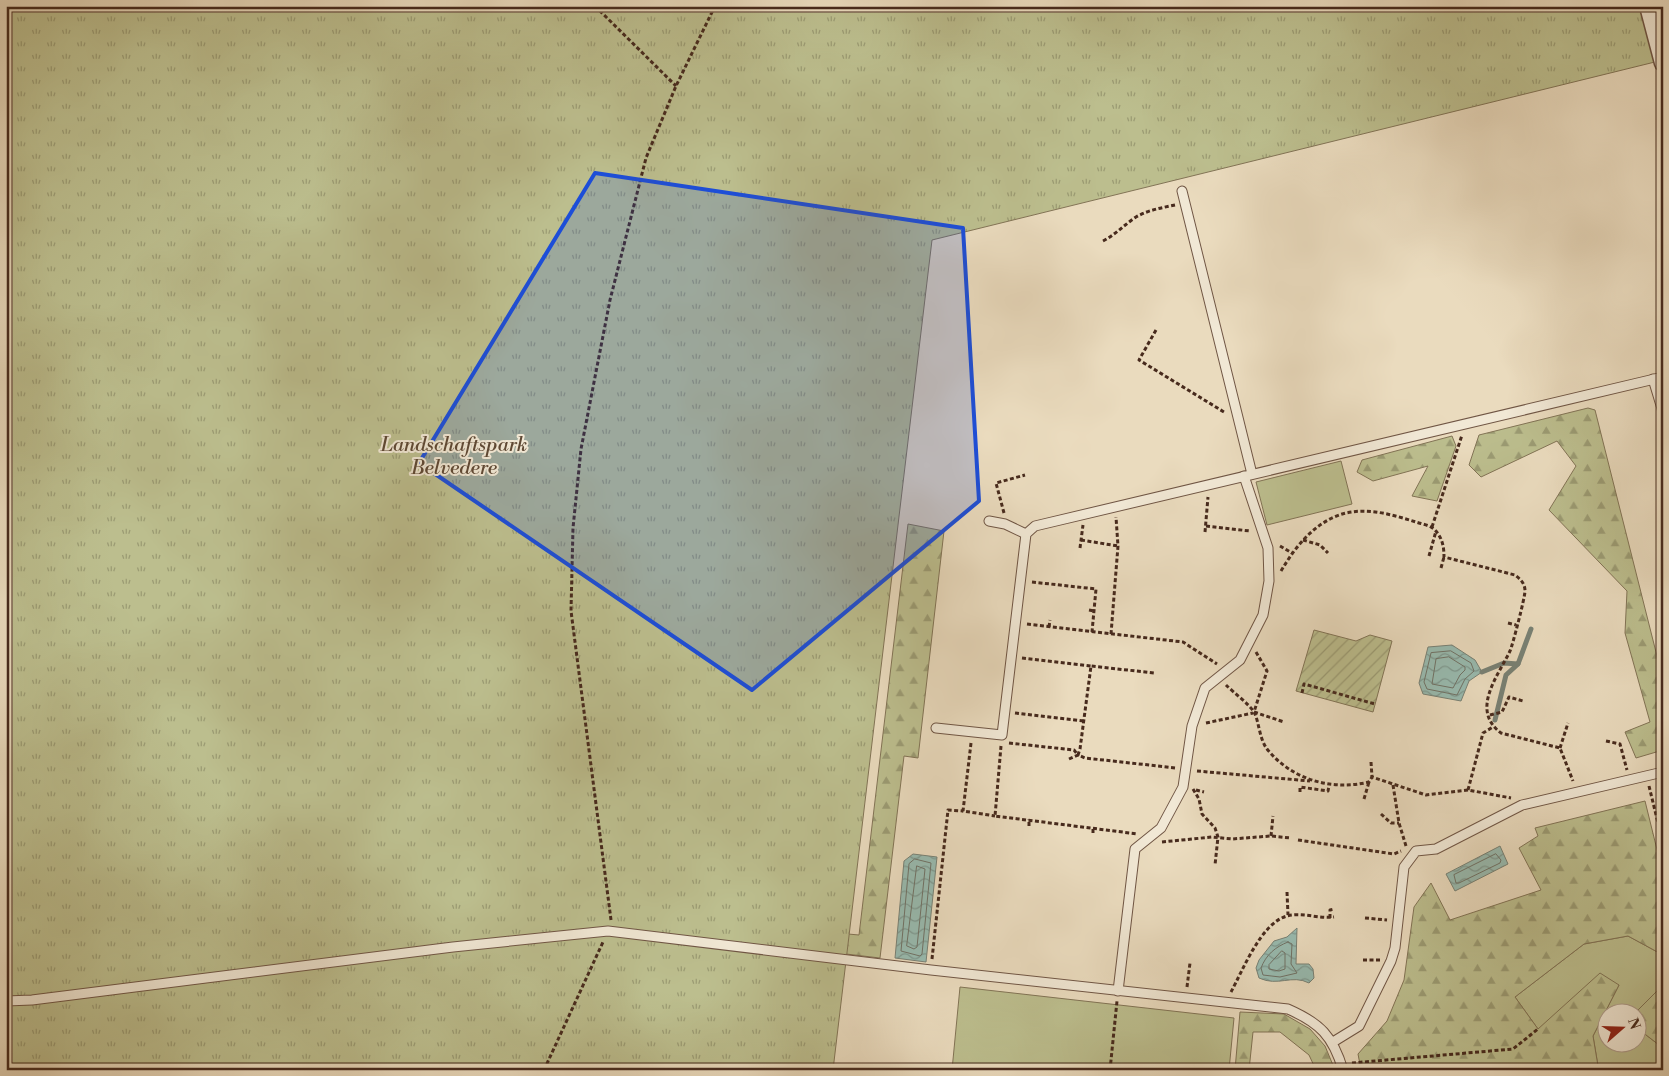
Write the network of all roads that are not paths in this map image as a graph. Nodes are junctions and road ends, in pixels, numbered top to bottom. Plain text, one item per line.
1 (1648, 6) edge
2 (1663, 63) edge
3 (1182, 191) dead end
4 (1663, 377) edge
5 (1653, 379) junction
6 (1663, 412) edge
7 (1248, 475) junction
8 (989, 522) dead end
9 (1026, 534) junction
10 (936, 728) dead end
11 (1663, 772) edge
12 (1118, 990) junction
13 (6, 1001) edge
14 (1333, 1042) junction
15 (1342, 1067) edge

1 - 2 street
3 - 7 lane
4 - 5 lane
5 - 6 lane
5 - 7 lane
7 - 9 lane
7 - 12 lane
8 - 9 lane
9 - 10 lane
11 - 14 lane
12 - 13 lane
12 - 14 lane
14 - 15 lane

